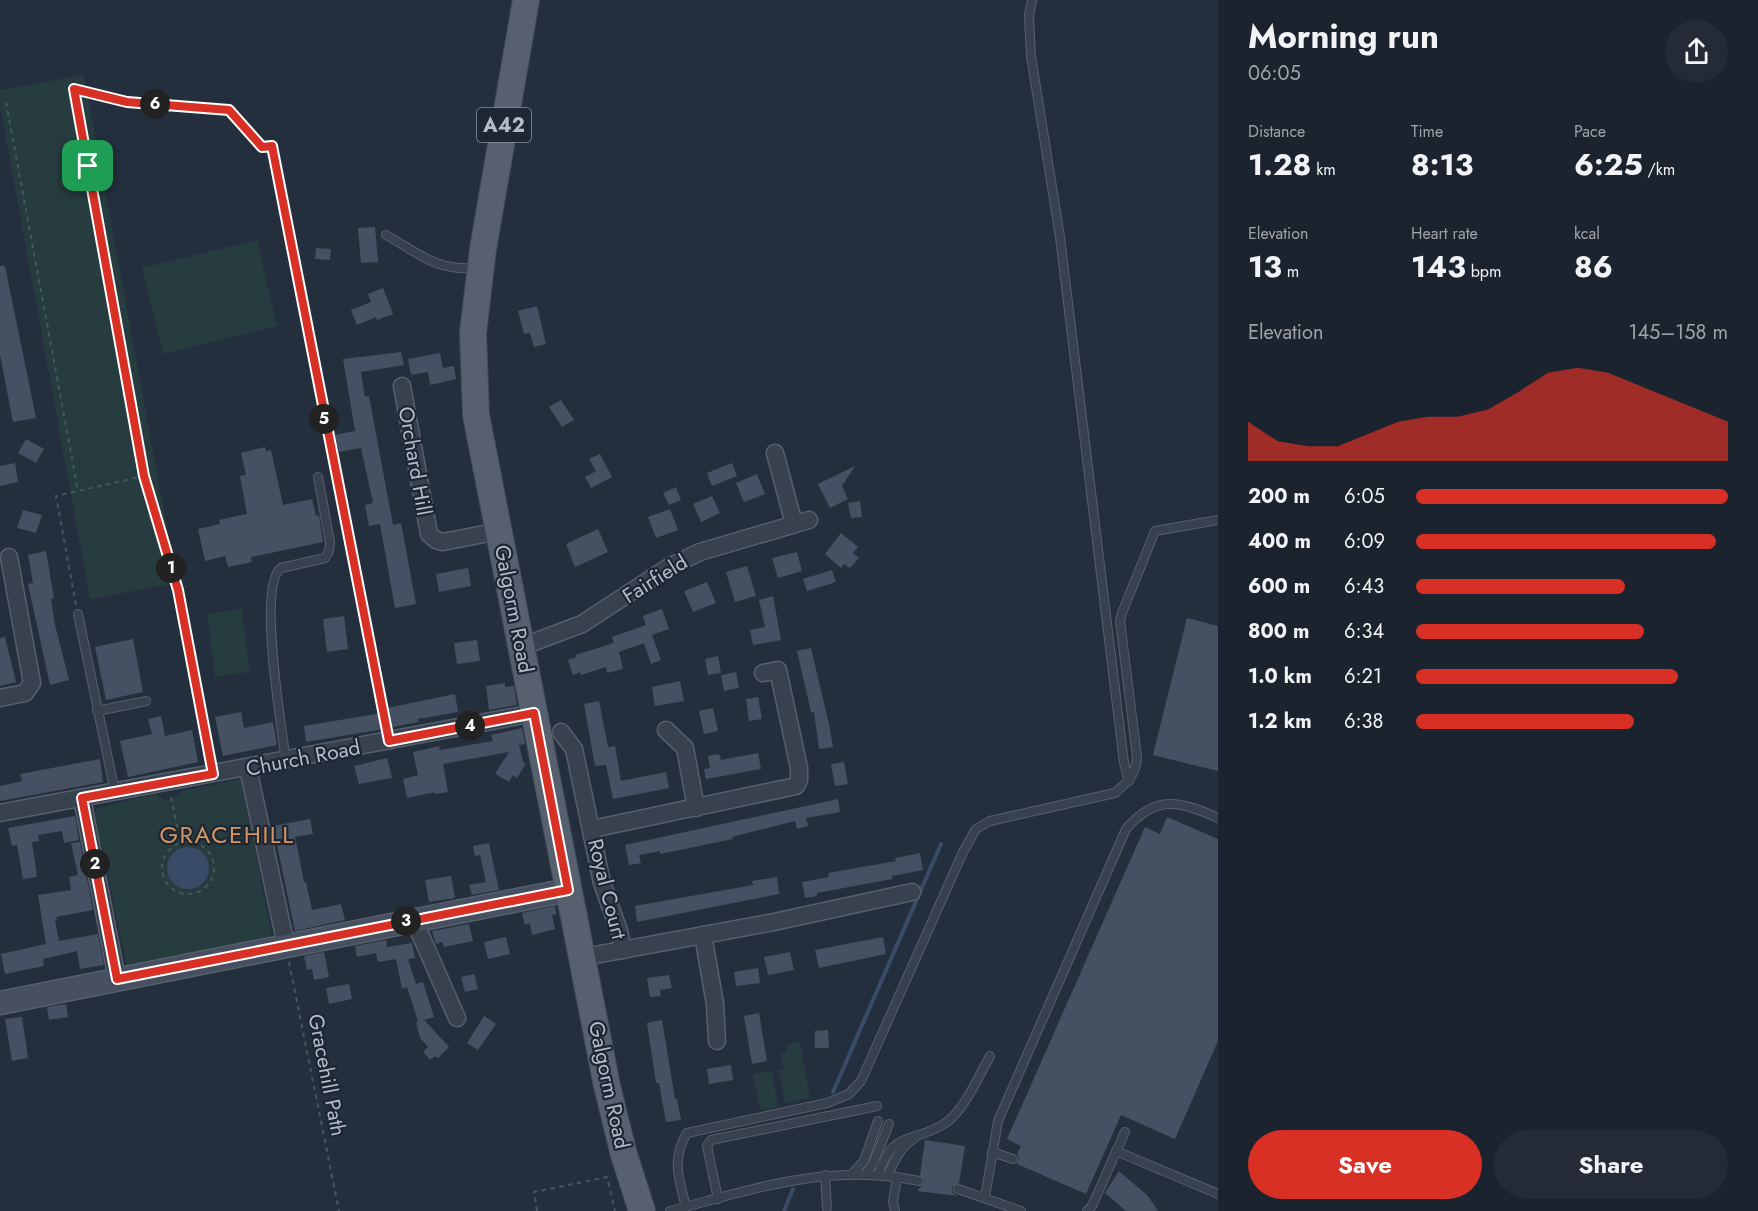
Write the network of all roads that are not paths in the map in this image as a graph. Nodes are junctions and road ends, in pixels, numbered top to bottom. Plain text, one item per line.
1 (526, 0) edge
2 (1032, 0) edge
3 (386, 235) dead end
4 (481, 268) junction
5 (402, 386) dead end
6 (775, 453) dead end
7 (318, 477) dead end
8 (1218, 520) edge
9 (498, 531) junction
10 (9, 557) dead end
11 (178, 590) road end
12 (78, 614) road end
13 (521, 647) junction
14 (763, 673) dead end
15 (0, 698) edge
16 (146, 701) dead end
17 (97, 711) junction
18 (534, 713) junction
19 (666, 730) dead end
20 (561, 732) dead end
21 (286, 761) junction
22 (248, 768) junction
23 (213, 774) junction
24 (1129, 781) junction
25 (115, 792) junction
26 (82, 798) junction
27 (696, 808) junction
28 (0, 813) edge
29 (1218, 818) edge
30 (592, 829) junction
31 (568, 890) junction
32 (912, 892) dead end
33 (414, 920) junction
34 (703, 935) junction
35 (286, 945) junction
36 (622, 950) junction
37 (584, 957) junction
38 (117, 979) junction
39 (0, 1004) edge
40 (457, 1018) dead end
41 (717, 1041) dead end
42 (990, 1056) dead end
43 (878, 1106) dead end
44 (878, 1121) dead end
45 (889, 1124) dead end
46 (1125, 1132) dead end
47 (924, 1133) junction
48 (1116, 1151) junction
49 (992, 1152) junction
50 (1013, 1160) dead end
51 (852, 1174) junction
52 (865, 1174) junction
53 (825, 1175) junction
54 (878, 1175) junction
55 (893, 1176) junction
56 (919, 1181) dead end
57 (958, 1189) dead end
58 (1218, 1194) edge
59 (985, 1197) junction
60 (718, 1199) junction
61 (686, 1207) junction
62 (827, 1208) dead end
63 (642, 1211) edge
64 (670, 1211) edge
65 (895, 1211) edge
66 (1021, 1211) edge
67 (1087, 1211) edge

1 - 4 main road, Galgorm Road / A42
2 - 24 lane
3 - 4 lane
4 - 9 main road, Galgorm Road / A42
5 - 9 street, Orchard Hill
6 - 13 street, Fairfield
7 - 21 lane
8 - 24 lane
9 - 13 main road, Galgorm Road / A42
10 - 15 street
11 - 23 lane
12 - 17 lane
13 - 18 main road, Galgorm Road / A42
14 - 27 street, Royal Court
16 - 17 lane
17 - 25 lane
18 - 21 street, Church Road
18 - 31 main road, Galgorm Road / A42
19 - 27 street
20 - 30 street, Royal Court
21 - 22 street, Church Road
22 - 23 street, Church Road
22 - 35 street
23 - 25 street, Church Road
24 - 61 lane
25 - 26 street, Church Road
26 - 28 street, Church Road
26 - 38 street
27 - 30 street, Royal Court
29 - 49 lane
30 - 36 street, Royal Court
31 - 33 street
31 - 37 main road, Galgorm Road / A42
32 - 34 street, Royal Court
33 - 35 street
33 - 40 street
34 - 36 street, Royal Court
34 - 41 street
35 - 38 street
36 - 37 street, Royal Court
37 - 63 main road, Galgorm Road / A42
38 - 39 street
42 - 47 lane
43 - 60 lane
44 - 51 lane
45 - 52 lane
46 - 48 lane
47 - 54 lane
47 - 55 lane
48 - 58 lane
48 - 67 lane
49 - 50 lane
49 - 59 lane
51 - 52 lane
51 - 53 lane
52 - 54 lane
53 - 60 lane
53 - 62 lane
54 - 55 lane
55 - 56 lane
55 - 65 lane
57 - 59 lane
59 - 66 lane
60 - 61 lane
61 - 64 lane

